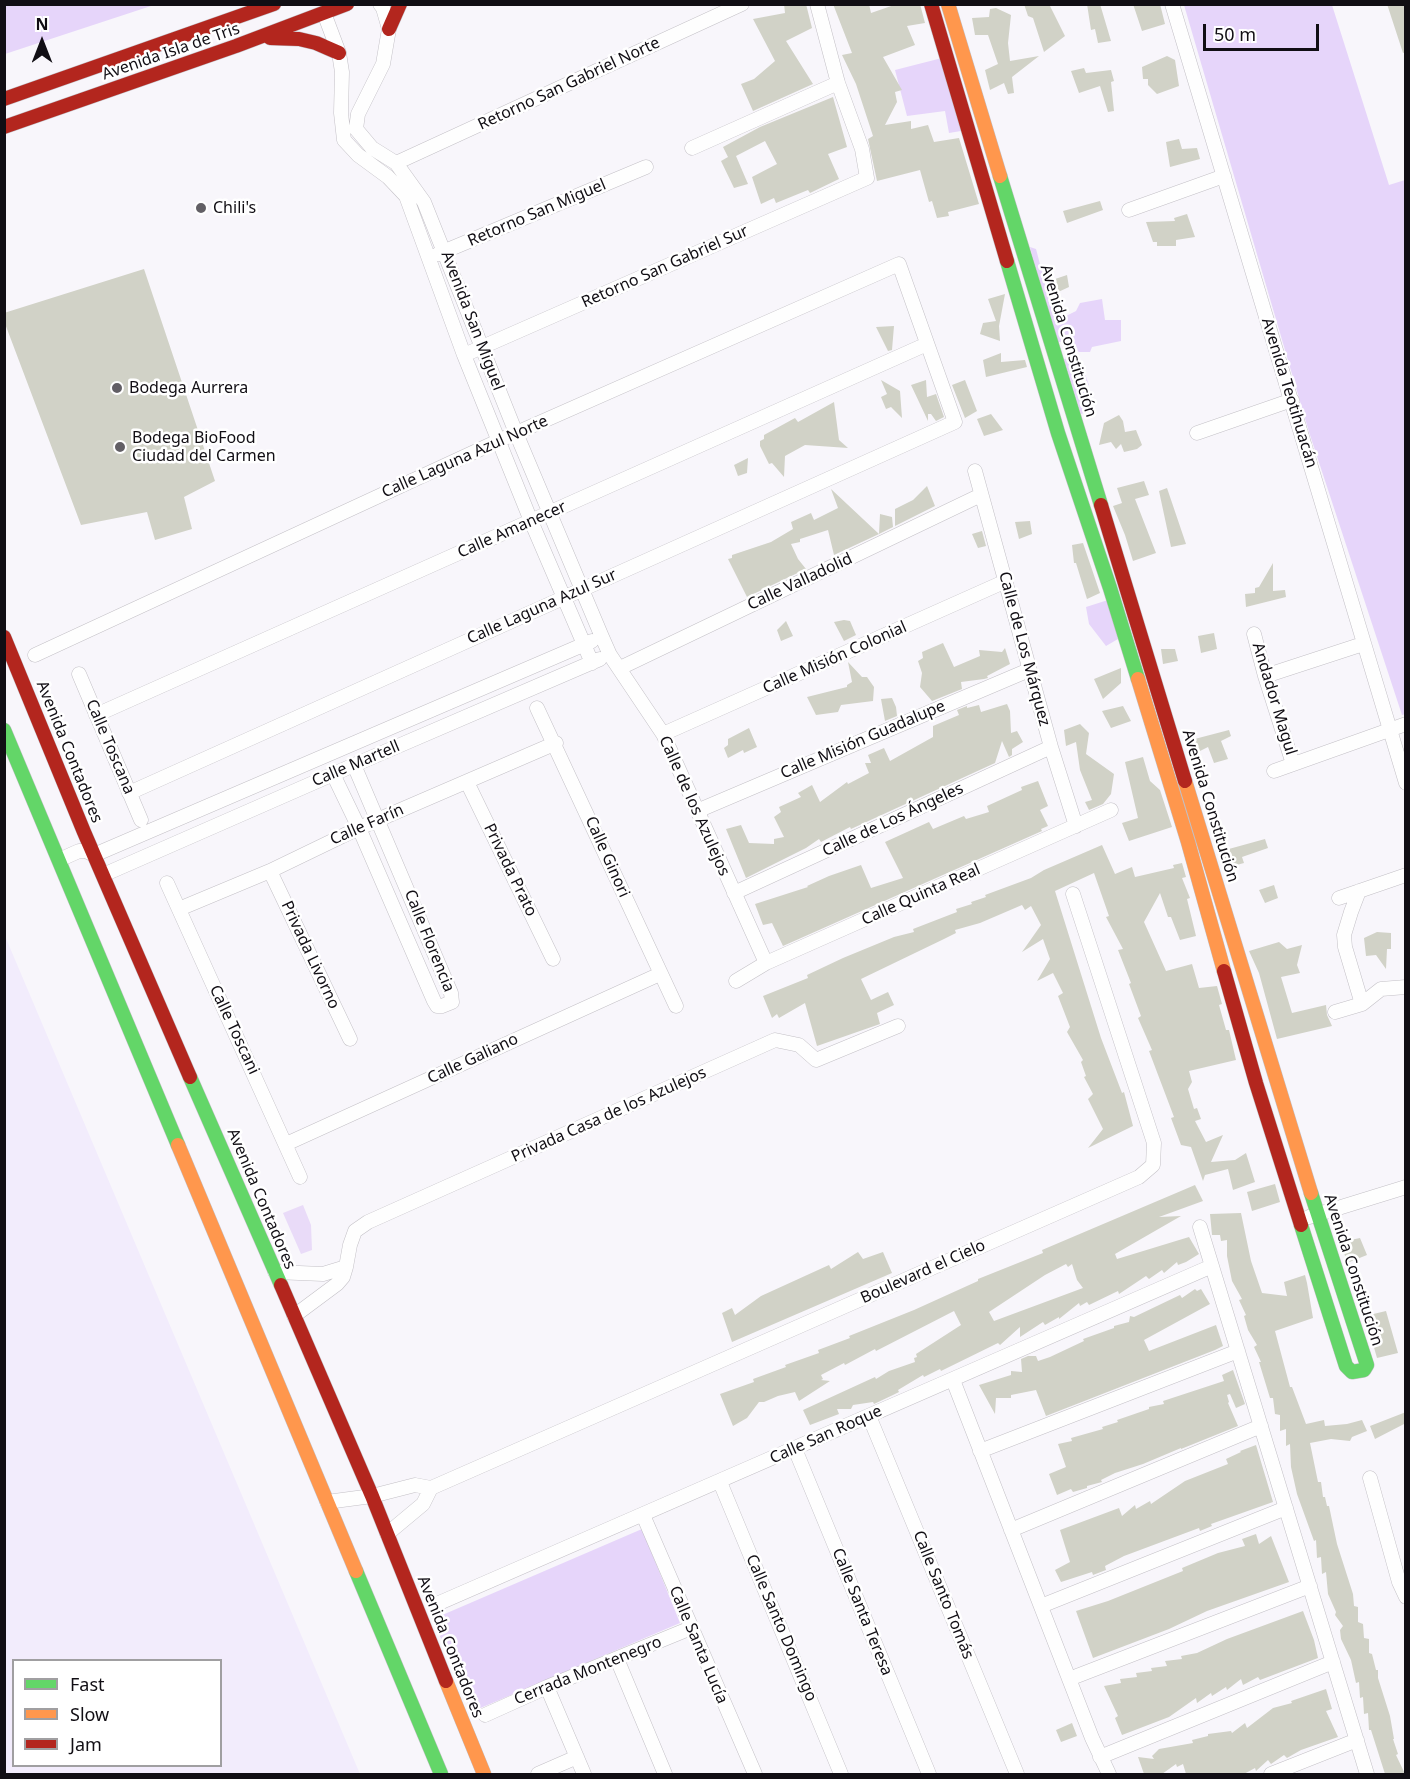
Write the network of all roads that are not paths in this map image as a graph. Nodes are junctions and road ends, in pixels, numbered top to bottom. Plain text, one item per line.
1 (274, 4) edge
2 (347, 4) edge
3 (380, 4) edge
4 (400, 4) edge
5 (742, 4) edge
6 (817, 4) edge
7 (931, 4) edge
8 (948, 4) edge
9 (1172, 4) edge
10 (323, 9) edge
11 (389, 29) junction
12 (262, 37) junction
13 (339, 53) junction
14 (838, 83) junction
15 (4, 99) edge
16 (4, 127) edge
17 (692, 147) dead end
18 (396, 163) junction
19 (646, 167) dead end
20 (1224, 176) junction
21 (1001, 178) junction
22 (984, 184) junction
23 (1129, 210) dead end
24 (445, 251) junction
25 (429, 258) junction
26 (927, 344) junction
27 (482, 347) junction
28 (464, 355) junction
29 (1292, 400) junction
30 (516, 433) junction
31 (1197, 433) dead end
32 (498, 441) junction
33 (975, 471) dead end
34 (981, 495) junction
35 (549, 513) junction
36 (1104, 514) junction
37 (1086, 518) junction
38 (531, 521) junction
39 (1006, 581) junction
40 (582, 590) junction
41 (564, 598) junction
42 (1254, 634) dead end
43 (4, 637) edge
44 (602, 637) junction
45 (584, 644) junction
46 (1363, 644) junction
47 (35, 655) dead end
48 (610, 655) junction
49 (592, 663) junction
50 (620, 668) junction
51 (1029, 670) junction
52 (79, 674) dead end
53 (1264, 676) junction
54 (537, 708) dead end
55 (96, 716) junction
56 (1406, 724) edge
57 (392, 727) junction
58 (4, 730) edge
59 (1389, 730) junction
60 (663, 734) junction
61 (556, 744) junction
62 (400, 745) junction
63 (1051, 747) junction
64 (1293, 764) junction
65 (354, 765) junction
66 (294, 769) junction
67 (1274, 771) dead end
68 (333, 774) junction
69 (467, 782) junction
70 (1406, 783) edge
71 (303, 787) junction
72 (129, 793) junction
73 (1111, 810) dead end
74 (697, 811) junction
75 (141, 820) dead end
76 (378, 820) junction
77 (1076, 826) junction
78 (359, 828) junction
79 (1202, 837) junction
80 (1188, 842) junction
81 (94, 855) junction
82 (59, 860) junction
83 (270, 871) junction
84 (103, 875) junction
85 (1406, 875) edge
86 (167, 883) dead end
87 (1359, 891) junction
88 (734, 893) junction
89 (1073, 894) dead end
90 (1339, 898) dead end
91 (179, 909) junction
92 (417, 912) junction
93 (399, 921) junction
94 (553, 959) dead end
95 (766, 963) junction
96 (660, 974) junction
97 (736, 981) dead end
98 (1406, 987) edge
99 (1362, 1004) junction
100 (676, 1006) dead end
101 (1335, 1012) dead end
102 (898, 1026) dead end
103 (350, 1040) dead end
104 (286, 1144) junction
105 (300, 1177) dead end
106 (1406, 1187) edge
107 (1317, 1214) junction
108 (1299, 1220) junction
109 (1200, 1227) dead end
110 (1212, 1266) junction
111 (346, 1267) junction
112 (274, 1272) junction
113 (294, 1316) junction
114 (1238, 1351) junction
115 (952, 1380) junction
116 (869, 1416) junction
117 (1261, 1426) junction
118 (795, 1449) junction
119 (980, 1451) junction
120 (1370, 1478) dead end
121 (720, 1482) junction
122 (430, 1488) junction
123 (372, 1496) junction
124 (327, 1502) junction
125 (1286, 1508) junction
126 (643, 1515) junction
127 (1011, 1530) junction
128 (387, 1533) junction
129 (1402, 1581) edge
130 (1310, 1586) junction
131 (1406, 1597) edge
132 (439, 1604) dead end
133 (1041, 1606) junction
134 (691, 1628) junction
135 (617, 1659) junction
136 (1333, 1662) junction
137 (1069, 1679) junction
138 (547, 1687) junction
139 (484, 1715) dead end
140 (1357, 1740) junction
141 (577, 1757) junction
142 (1100, 1757) junction
143 (441, 1774) edge
144 (484, 1774) edge
145 (538, 1774) edge
146 (584, 1774) edge
147 (665, 1774) edge
148 (755, 1774) edge
149 (842, 1774) edge
150 (929, 1774) edge
151 (1017, 1774) edge
152 (1109, 1774) edge
153 (1272, 1774) edge
154 (1367, 1774) edge

1 - 15 main road, Avenida Isla de Tris
2 - 10 main road, Avenida Isla de Tris
3 - 11 street, Avenida San Miguel
4 - 11 main road
5 - 18 street, Retorno San Gabriel Norte
6 - 14 street
7 - 22 main road, Avenida Constitución
8 - 21 main road, Avenida Constitución
9 - 20 street, Avenida Teotihuacán
10 - 12 main road, Avenida Isla de Tris
10 - 13 street, Avenida San Miguel
11 - 18 street, Avenida San Miguel
12 - 13 main road
12 - 16 main road, Avenida Isla de Tris
13 - 25 street, Avenida San Miguel
14 - 17 street
14 - 27 street, Retorno San Gabriel Sur
18 - 24 street, Avenida San Miguel
19 - 24 street, Retorno San Miguel
20 - 23 street
20 - 29 street, Avenida Teotihuacán
21 - 22 street
21 - 36 main road, Avenida Constitución
22 - 37 main road, Avenida Constitución
24 - 25 street, Retorno San Miguel
24 - 27 street, Avenida San Miguel
25 - 28 street, Avenida San Miguel
26 - 30 street, Calle Laguna Azul Norte
26 - 35 street, Calle Amanecer
26 - 40 street, Calle Laguna Azul Sur
27 - 28 street, Retorno San Gabriel Sur
27 - 30 street, Avenida San Miguel
28 - 32 street, Avenida San Miguel
29 - 31 street
29 - 46 street, Avenida Teotihuacán
30 - 32 street, Calle Laguna Azul Norte
30 - 35 street, Avenida San Miguel
32 - 38 street, Avenida San Miguel
32 - 47 street, Calle Laguna Azul Norte
33 - 34 street, Calle de Los Márquez
34 - 39 street, Calle de Los Márquez
34 - 50 street, Calle Valladolid
35 - 38 street, Calle Amanecer
35 - 40 street, Avenida San Miguel
36 - 37 street
36 - 79 main road, Avenida Constitución
37 - 80 main road, Avenida Constitución
38 - 41 street, Avenida San Miguel
38 - 55 street, Calle Amanecer
39 - 51 street, Calle de Los Márquez
39 - 60 street, Calle Misión Colonial
40 - 41 street, Calle Laguna Azul Sur
40 - 44 street, Avenida San Miguel
41 - 45 street, Avenida San Miguel
41 - 72 street, Calle Laguna Azul Sur
42 - 53 street, Andador Magul
43 - 81 main road, Avenida Contadores
44 - 45 street, Calle Martell
44 - 48 street, Avenida San Miguel
45 - 49 street, Avenida San Miguel
45 - 57 street, Calle Martell
46 - 53 street
46 - 59 street, Avenida Teotihuacán
48 - 49 street, Calle Martell
48 - 50 street, Calle de los Azulejos
49 - 62 street, Calle Martell
50 - 60 street, Calle de los Azulejos
51 - 63 street, Calle de Los Márquez
51 - 74 street, Calle Misión Guadalupe
52 - 55 street, Calle Toscana
53 - 64 street, Andador Magul
54 - 61 street, Calle Ginori
55 - 72 street, Calle Toscana
56 - 59 street
57 - 62 street
57 - 66 street, Calle Martell
58 - 82 main road
59 - 64 street
59 - 70 street, Avenida Teotihuacán
60 - 74 street, Calle de los Azulejos
61 - 69 street, Calle Farín
61 - 96 street, Calle Ginori
62 - 65 street, Calle Martell
63 - 77 street, Calle de Los Márquez
63 - 88 street, Calle de Los Ángeles
64 - 67 street
65 - 68 street, Calle Martell
65 - 76 street, Calle Florencia
66 - 71 street
66 - 81 street, Calle Martell
68 - 71 street, Calle Martell
68 - 78 street, Calle Florencia
69 - 76 street, Calle Farín
69 - 94 street, Privada Prato
71 - 84 street, Calle Martell
72 - 75 street, Calle Toscana
73 - 77 street, Calle Quinta Real
74 - 88 street, Calle de los Azulejos
76 - 78 street, Calle Farín
76 - 92 street, Calle Florencia
77 - 95 street, Calle Quinta Real
78 - 83 street, Calle Farín
78 - 93 street, Calle Florencia
79 - 80 street
79 - 107 main road, Avenida Constitución
80 - 108 main road, Avenida Constitución
81 - 82 street
81 - 84 main road, Avenida Contadores
82 - 124 main road
83 - 91 street, Calle Farín
83 - 103 street, Privada Livorno
84 - 112 main road, Avenida Contadores
85 - 87 street
86 - 91 street, Calle Toscani
87 - 90 street
87 - 99 street
88 - 95 street, Calle de los Azulejos
89 - 122 street, Boulevard el Cielo
91 - 104 street, Calle Toscani
92 - 93 street
92 - 93 street, Calle Florencia
95 - 97 street, Calle Quinta Real
96 - 100 street, Calle Ginori
96 - 104 street, Calle Galiano
98 - 99 street
99 - 101 street
102 - 111 street, Privada Casa de los Azulejos
104 - 105 street, Calle Toscani
106 - 107 street
107 - 108 street
107 - 108 main road, Avenida Constitución
109 - 110 street
110 - 114 street
110 - 115 street, Calle San Roque
111 - 112 street
111 - 113 street
112 - 113 main road, Avenida Contadores
113 - 123 main road, Avenida Contadores
114 - 117 street
114 - 119 street
115 - 116 street, Calle San Roque
115 - 119 street
116 - 118 street, Calle San Roque
116 - 151 street, Calle Santo Tomás
117 - 125 street
117 - 127 street
118 - 121 street, Calle San Roque
118 - 150 street, Calle Santa Teresa
119 - 127 street
120 - 129 street
121 - 126 street, Calle San Roque
121 - 149 street, Calle Santo Domingo
122 - 123 street, Boulevard el Cielo
122 - 128 street
123 - 124 street, Boulevard el Cielo
123 - 128 main road, Avenida Contadores
124 - 143 main road
125 - 130 street
125 - 133 street
126 - 132 street, Calle San Roque
126 - 134 street, Calle Santa Lucía
127 - 133 street
128 - 144 main road, Avenida Contadores
129 - 131 street
130 - 136 street
130 - 137 street
133 - 137 street
134 - 135 street, Cerrada Montenegro
134 - 148 street, Calle Santa Lucía
135 - 138 street, Cerrada Montenegro
135 - 147 street
136 - 140 street
136 - 142 street
137 - 142 street
138 - 139 street, Cerrada Montenegro
138 - 141 street
140 - 153 street
140 - 154 street
141 - 145 street
141 - 146 street
142 - 152 street

